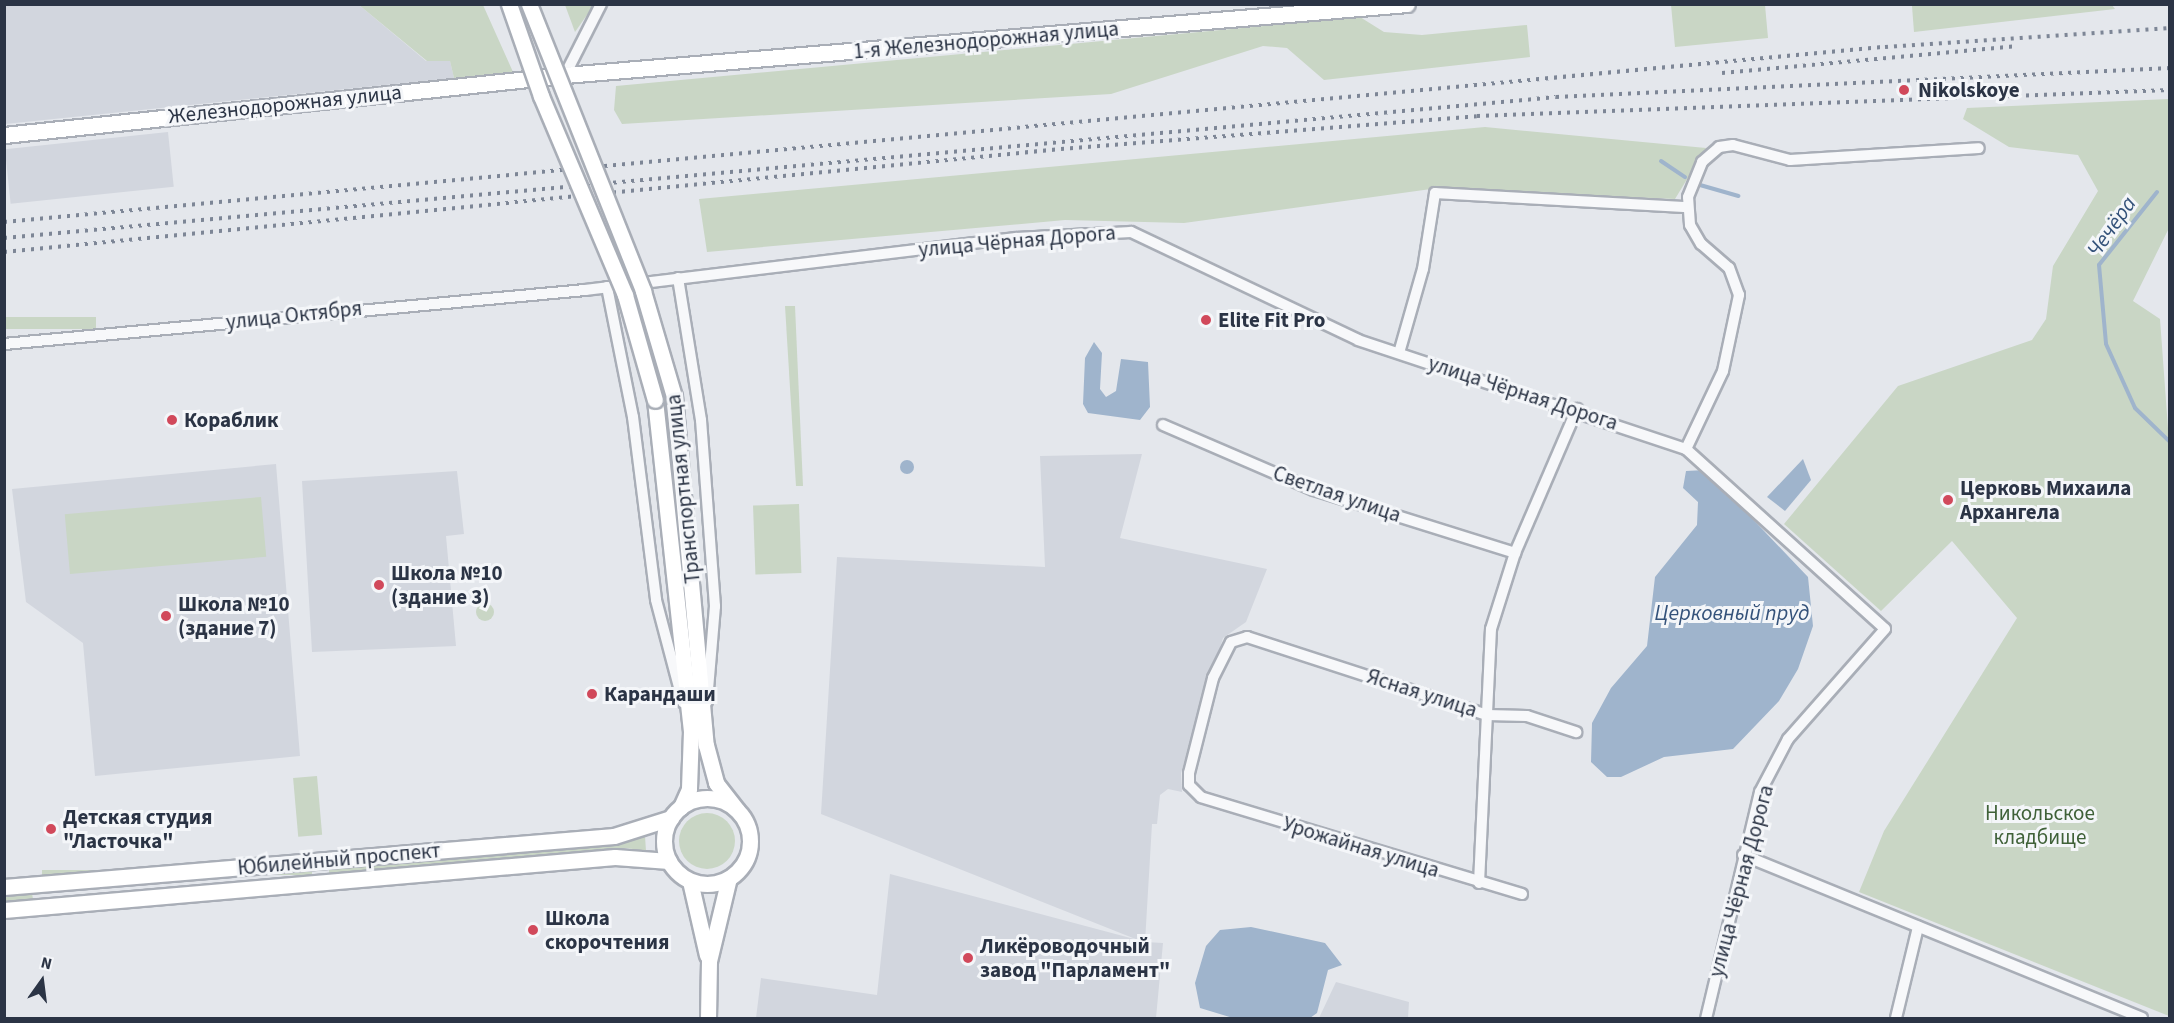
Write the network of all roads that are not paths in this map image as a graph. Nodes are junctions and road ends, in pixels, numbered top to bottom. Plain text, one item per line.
1 (509, 4) edge
2 (529, 4) edge
3 (602, 4) edge
4 (1407, 4) edge
5 (565, 75) junction
6 (4, 135) edge
7 (1979, 148) dead end
8 (1688, 207) junction
9 (678, 278) junction
10 (607, 287) junction
11 (4, 344) edge
12 (1399, 353) junction
13 (1576, 409) junction
14 (1163, 425) dead end
15 (1686, 448) junction
16 (1515, 553) junction
17 (1487, 715) junction
18 (697, 721) junction
19 (1576, 732) dead end
20 (1201, 797) joint
21 (737, 810) junction
22 (676, 812) junction
23 (1743, 855) junction
24 (669, 861) junction
25 (729, 878) junction
26 (690, 881) junction
27 (1479, 883) junction
28 (4, 887) edge
29 (1522, 894) dead end
30 (4, 910) edge
31 (1918, 927) junction
32 (709, 961) junction
33 (2112, 1006) junction
34 (708, 1018) edge
35 (1706, 1018) edge
36 (1896, 1018) edge
37 (2109, 1018) edge
38 (2142, 1018) edge

1 - 18 street, Транспортная улица, bridge
2 - 18 street, Транспортная улица, bridge
3 - 5 street
4 - 5 street, 1-я Железнодорожная улица
5 - 6 street, Железнодорожная улица
7 - 8 street
8 - 12 street
8 - 15 street
9 - 10 street, улица Чёрная Дорога
9 - 12 street, улица Чёрная Дорога
9 - 18 street
10 - 11 street, улица Октября
10 - 18 street
12 - 13 street, улица Чёрная Дорога
13 - 15 street, улица Чёрная Дорога
13 - 16 street
14 - 16 street, Светлая улица
15 - 23 street, улица Чёрная Дорога
16 - 17 street
17 - 19 street, Ясная улица
17 - 20 street, Ясная улица
17 - 27 street
18 - 21 street, Транспортная улица
18 - 22 street, Транспортная улица
20 - 27 street, Урожайная улица
21 - 22 street
21 - 25 street
22 - 24 street
22 - 28 street, Юбилейный проспект
23 - 31 street
23 - 35 street, улица Чёрная Дорога
24 - 26 street
24 - 30 street, Юбилейный проспект
25 - 26 street
25 - 32 street
26 - 32 street
27 - 29 street, Урожайная улица
31 - 33 street
31 - 36 street
32 - 34 street
33 - 37 street
33 - 38 street

